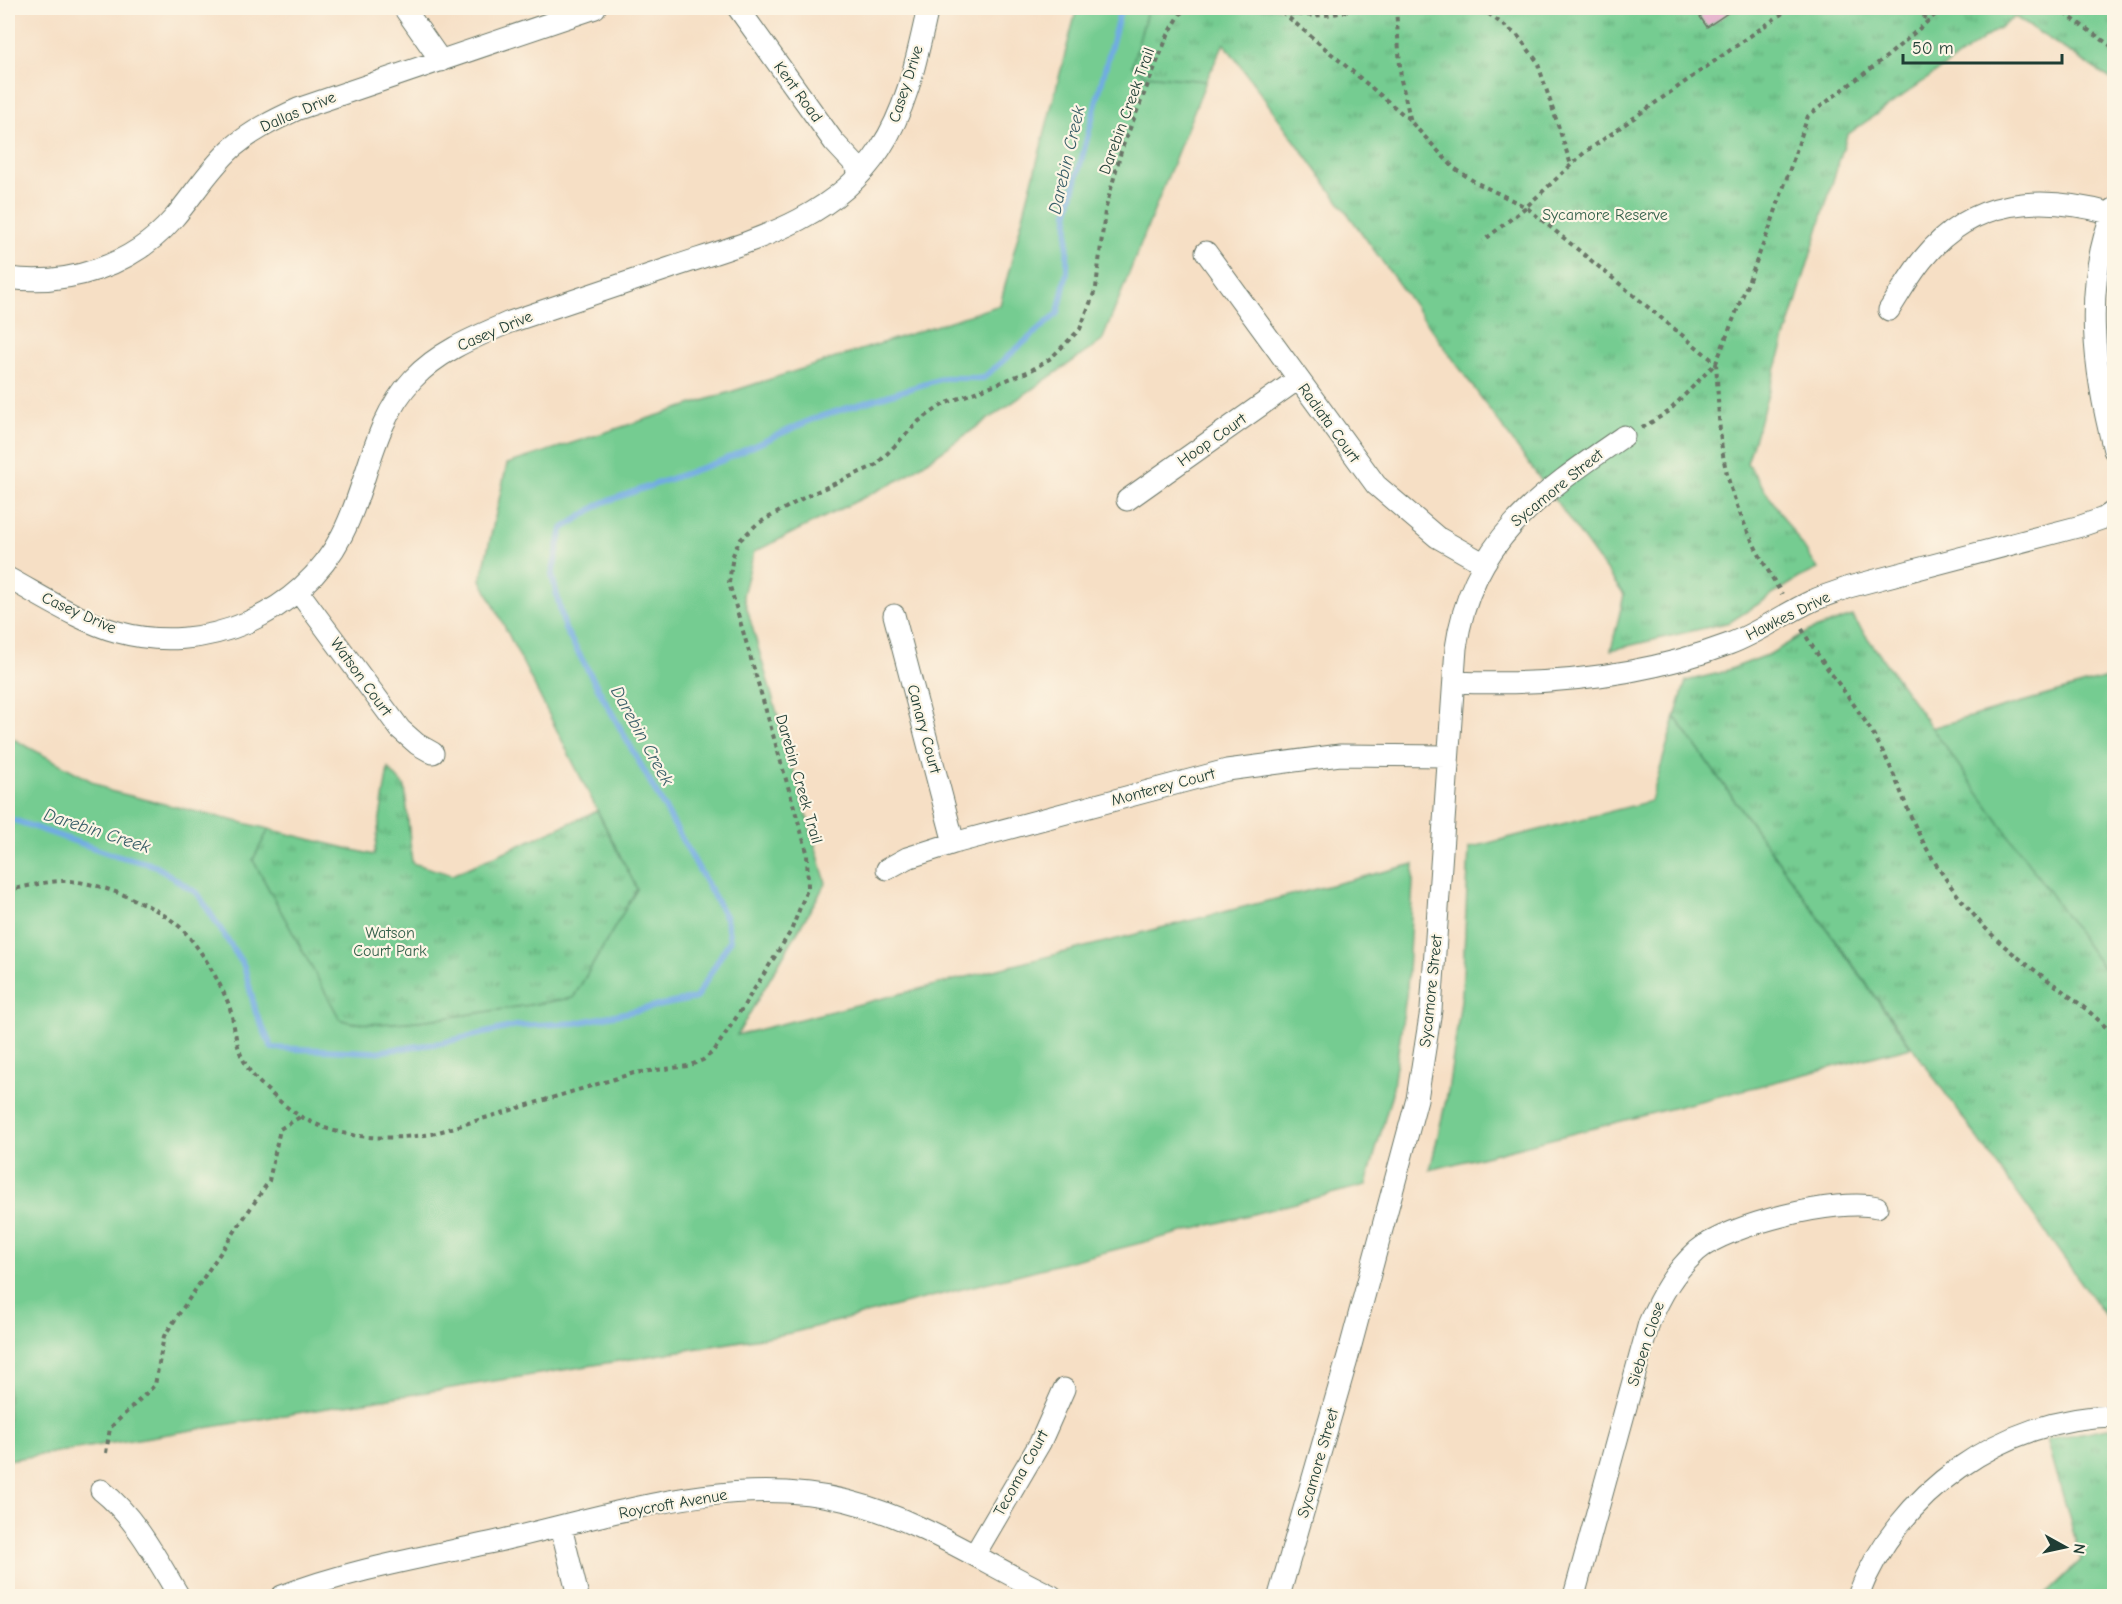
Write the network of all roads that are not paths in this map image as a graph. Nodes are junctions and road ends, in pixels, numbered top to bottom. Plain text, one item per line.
1 (404, 8) edge
2 (595, 8) edge
3 (738, 8) edge
4 (928, 8) edge
5 (441, 61) junction
6 (862, 172) junction
7 (2114, 212) edge
8 (1206, 252) dead end
9 (8, 278) edge
10 (1889, 310) dead end
11 (1298, 379) junction
12 (1624, 436) road end
13 (2115, 450) edge
14 (1127, 500) dead end
15 (2115, 511) edge
16 (1483, 563) junction
17 (8, 578) edge
18 (298, 591) junction
19 (894, 615) dead end
20 (1454, 682) junction
21 (433, 753) dead end
22 (1448, 756) junction
23 (954, 843) junction
24 (887, 869) dead end
25 (1877, 1208) dead end
26 (1064, 1389) dead end
27 (2115, 1416) edge
28 (101, 1490) dead end
29 (561, 1527) junction
30 (975, 1554) junction
31 (179, 1596) edge
32 (282, 1596) edge
33 (578, 1596) edge
34 (1052, 1596) edge
35 (1279, 1596) edge
36 (1574, 1596) edge
37 (1858, 1596) edge

1 - 5 street
2 - 5 street, Dallas Drive
3 - 6 street, Kent Road
4 - 6 street, Casey Drive
5 - 9 street, Dallas Drive
6 - 18 street, Casey Drive
7 - 10 street
7 - 13 street
8 - 11 street, Radiata Court
11 - 14 street, Hoop Court
11 - 16 street, Radiata Court
12 - 16 street, Sycamore Street
15 - 20 street, Hawkes Drive
16 - 20 street, Sycamore Street
17 - 18 street, Casey Drive
18 - 21 street, Watson Court
19 - 23 street, Canary Court
20 - 22 street, Sycamore Street
22 - 23 street, Monterey Court
22 - 35 street, Sycamore Street
23 - 24 street, Monterey Court
25 - 36 street, Sieben Close
26 - 30 street, Tecoma Court
27 - 37 street
28 - 31 street
29 - 30 street, Roycroft Avenue
29 - 32 street, Roycroft Avenue
29 - 33 street
30 - 34 street, Roycroft Avenue

